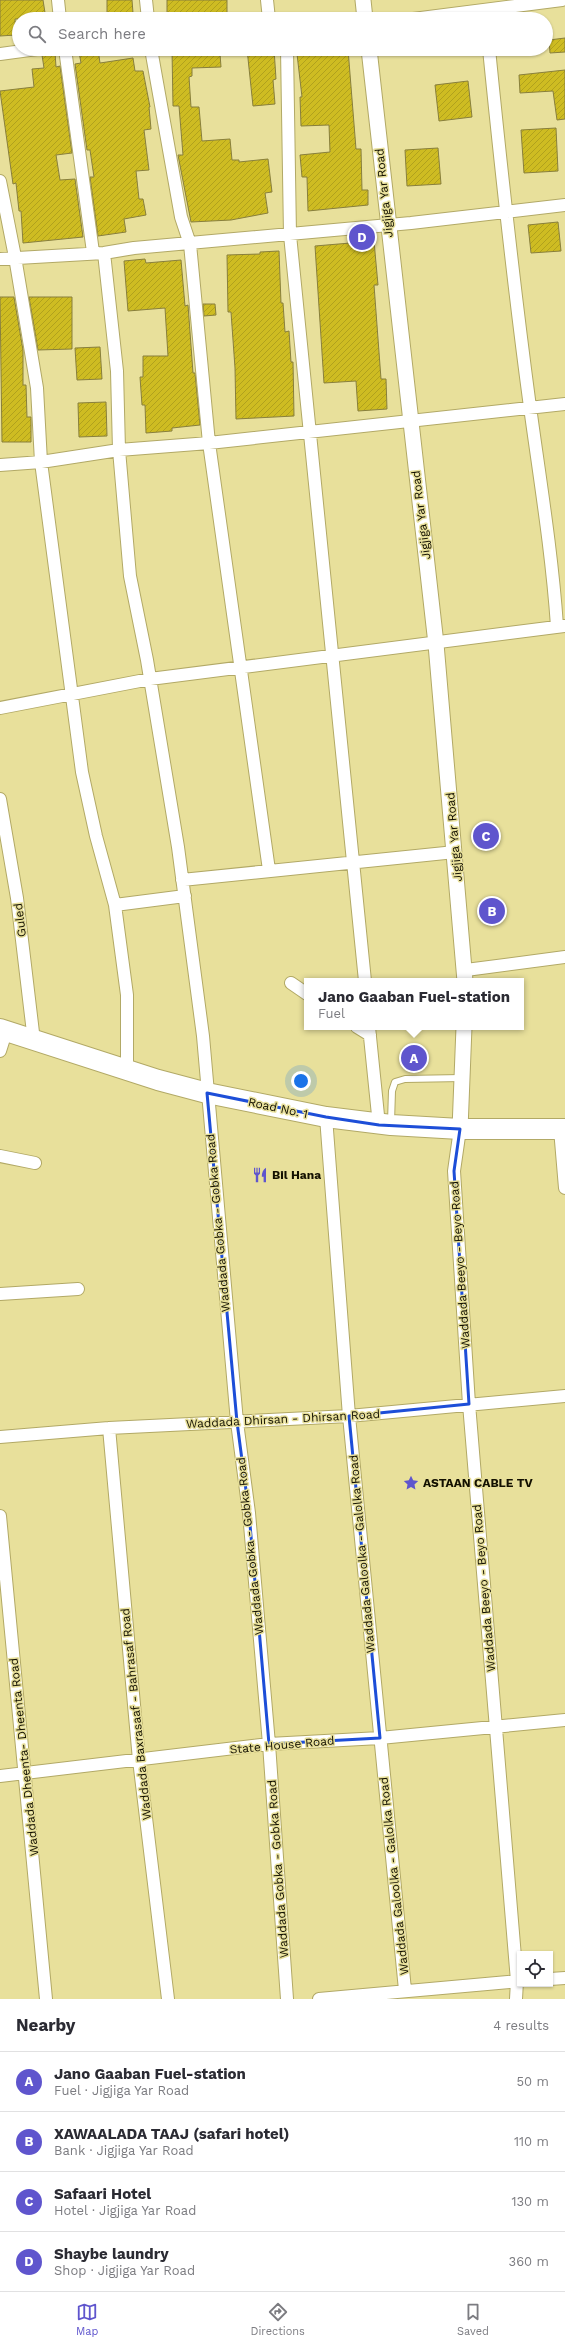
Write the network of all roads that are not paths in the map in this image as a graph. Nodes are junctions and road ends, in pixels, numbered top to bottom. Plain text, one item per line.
1 (58, 0) edge
2 (146, 0) edge
3 (267, 0) edge
4 (363, 0) edge
5 (562, 0) edge
6 (485, 9) edge
7 (59, 12) edge
8 (147, 12) edge
9 (268, 12) edge
10 (364, 12) edge
11 (463, 12) edge
12 (12, 52) edge
13 (0, 54) edge
14 (66, 56) edge
15 (151, 56) edge
16 (287, 56) edge
17 (370, 56) edge
18 (490, 56) edge
19 (0, 181) edge
20 (565, 205) edge
21 (505, 213) junction
22 (388, 225) junction
23 (290, 235) junction
24 (190, 244) junction
25 (99, 252) junction
26 (15, 257) junction
27 (0, 259) edge
28 (565, 404) edge
29 (530, 408) junction
30 (410, 422) junction
31 (310, 431) junction
32 (209, 443) junction
33 (119, 450) junction
34 (41, 462) junction
35 (0, 465) edge
36 (561, 626) edge
37 (436, 644) junction
38 (333, 654) junction
39 (240, 668) junction
40 (150, 679) junction
41 (71, 694) junction
42 (0, 708) edge
43 (0, 799) edge
44 (455, 852) junction
45 (353, 862) junction
46 (269, 870) junction
47 (182, 880) junction
48 (185, 896) junction
49 (115, 905) junction
50 (565, 957) edge
51 (466, 975) edge
52 (364, 978) edge
53 (291, 983) dead end
54 (304, 992) edge
55 (464, 1030) edge
56 (3, 1031) edge
57 (370, 1031) edge
58 (34, 1041) junction
59 (0, 1051) edge
60 (127, 1070) junction
61 (462, 1078) junction
62 (207, 1093) junction
63 (326, 1117) junction
64 (385, 1125) junction
65 (460, 1128) junction
66 (563, 1129) edge
67 (0, 1156) edge
68 (35, 1163) dead end
69 (565, 1188) edge
70 (78, 1289) dead end
71 (0, 1294) edge
72 (565, 1396) edge
73 (469, 1404) junction
74 (349, 1416) junction
75 (237, 1422) junction
76 (109, 1428) junction
77 (0, 1437) edge
78 (0, 1516) edge
79 (565, 1720) edge
80 (495, 1728) junction
81 (380, 1738) junction
82 (269, 1744) junction
83 (139, 1760) junction
84 (26, 1773) junction
85 (0, 1776) edge
86 (517, 1970) edge
87 (565, 1978) edge
88 (553, 1979) edge
89 (517, 1981) edge
90 (517, 1987) edge
91 (406, 1990) junction
92 (382, 1996) edge
93 (46, 1999) edge
94 (168, 1999) edge
95 (287, 1999) edge
96 (319, 1999) edge
97 (516, 1999) edge

1 - 7 street
2 - 8 street
3 - 9 street
4 - 10 street
5 - 6 street
6 - 11 street
12 - 13 street
14 - 25 street, Waddada Gobka - Gobka Road
15 - 24 street
16 - 23 street
17 - 22 street, Jigjiga Yar Road
18 - 21 street
19 - 26 street
20 - 21 street
21 - 22 street
21 - 29 street
22 - 23 street
22 - 30 street, Jigjiga Yar Road
23 - 24 street
23 - 31 street
24 - 25 street
24 - 32 street
25 - 26 street
25 - 33 street, Waddada Gobka - Gobka Road
26 - 27 street
26 - 34 street
28 - 29 street
29 - 30 street
29 - 36 street
30 - 31 street
30 - 37 street, Jigjiga Yar Road
31 - 32 street
31 - 38 street
32 - 33 street
32 - 39 street
33 - 34 street
33 - 40 street, Waddada Gobka - Gobka Road
34 - 35 street
34 - 41 street
36 - 37 street
37 - 38 street
37 - 44 street, Jigjiga Yar Road
38 - 39 street
38 - 45 street
39 - 40 street
39 - 46 street
40 - 41 street
40 - 47 street, Waddada Gobka - Gobka Road
41 - 42 street
41 - 49 street
43 - 58 street, Guled
44 - 45 street
44 - 51 street, Jigjiga Yar Road
45 - 46 street
45 - 52 street
46 - 47 street
47 - 48 street, Waddada Gobka - Gobka Road
48 - 49 street
48 - 62 street, Waddada Gobka - Gobka Road
49 - 60 street
50 - 51 street
53 - 54 street
55 - 61 street
56 - 58 highway, Road No. 1
56 - 59 street
57 - 64 street
58 - 60 highway, Road No. 1
60 - 62 highway, Road No. 1
61 - 64 lane
61 - 65 street
62 - 63 highway, Road No. 1
62 - 75 street, Waddada Gobka - Gobka Road
63 - 64 highway, Road No. 1
63 - 74 street, Waddada Galoolka - Galolka Road
64 - 65 highway, Road No. 1
65 - 66 highway, Road No. 1
65 - 73 street, Waddada Beeyo - Beyo Road
66 - 69 street
67 - 68 street
70 - 71 street
72 - 73 street, Waddada Dhirsan - Dhirsan Road
73 - 74 street, Waddada Dhirsan - Dhirsan Road
73 - 80 street, Waddada Beeyo - Beyo Road
74 - 75 street, Waddada Dhirsan - Dhirsan Road
74 - 81 street, Waddada Galoolka - Galolka Road
75 - 76 street, Waddada Dhirsan - Dhirsan Road
75 - 82 street, Waddada Gobka - Gobka Road
76 - 77 street, Waddada Dhirsan - Dhirsan Road
76 - 83 street, Waddada Baxrasaaf - Bahrasaf Road
78 - 84 street, Waddada Dheenta- Dheenta Road
79 - 80 street, State House Road
80 - 81 street, State House Road
80 - 86 street, Waddada Beeyo - Beyo Road
81 - 82 street, State House Road
81 - 91 street, Waddada Galoolka - Galolka Road
82 - 83 street, State House Road
82 - 95 street, Waddada Gobka - Gobka Road
83 - 84 street, State House Road
83 - 94 street, Waddada Baxrasaaf - Bahrasaf Road
84 - 85 street, State House Road
84 - 93 street, Waddada Dheenta- Dheenta Road
87 - 88 street
89 - 91 street
90 - 97 street, Waddada Beeyo - Beyo Road
91 - 92 street
92 - 96 street

